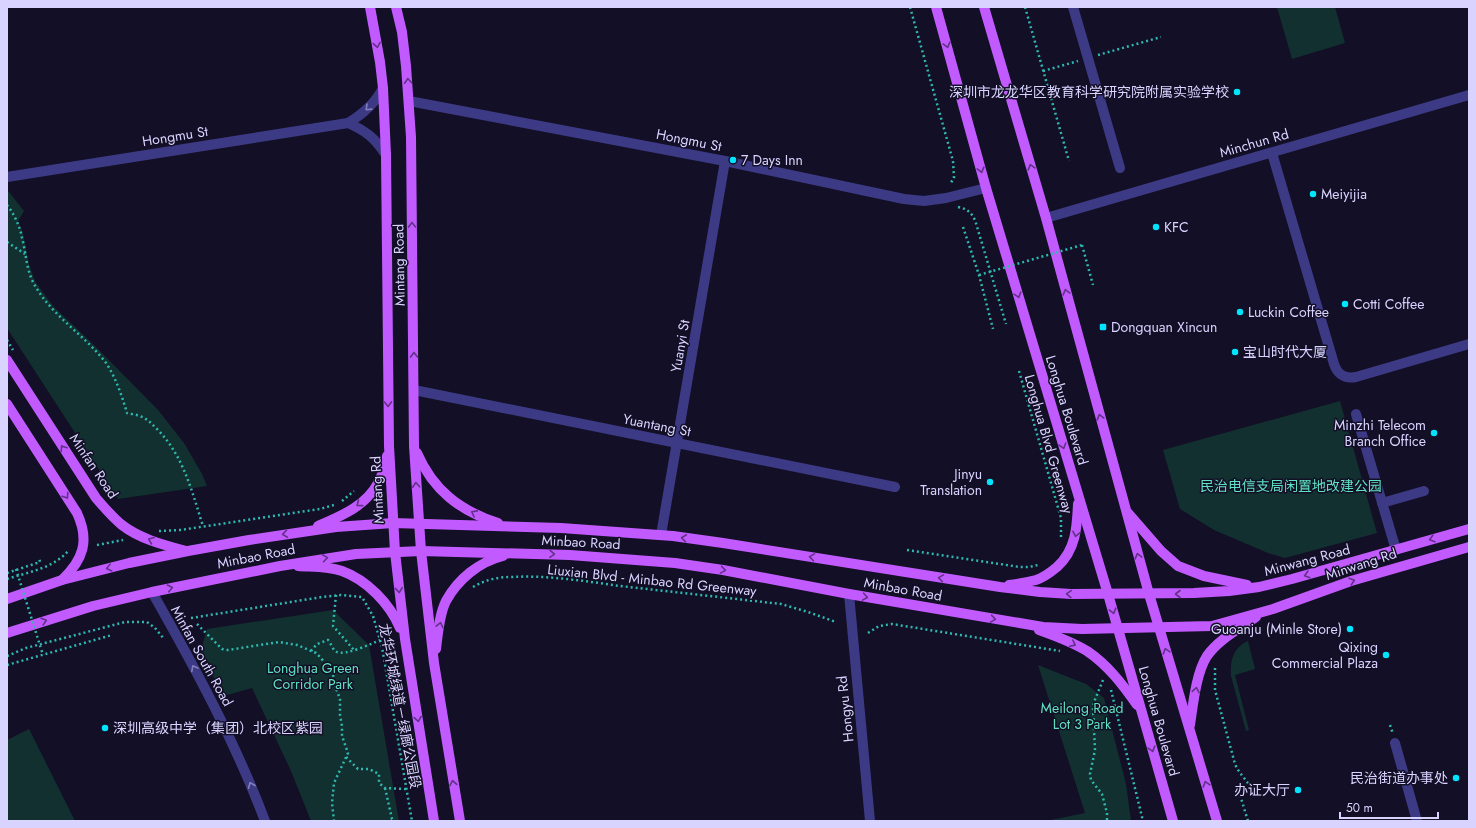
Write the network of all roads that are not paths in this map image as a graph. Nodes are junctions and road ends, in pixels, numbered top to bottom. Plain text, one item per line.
1 (370, 7) edge
2 (396, 7) edge
3 (936, 7) edge
4 (984, 7) edge
5 (1073, 7) edge
6 (383, 88) junction
7 (1469, 95) edge
8 (409, 101) junction
9 (348, 123) junction
10 (1272, 153) junction
11 (386, 155) junction
12 (725, 162) junction
13 (1120, 168) dead end
14 (7, 177) edge
15 (986, 188) junction
16 (1046, 218) junction
17 (1469, 344) edge
18 (7, 360) edge
19 (414, 390) junction
20 (7, 404) edge
21 (1356, 414) dead end
22 (677, 444) junction
23 (389, 446) junction
24 (414, 446) junction
25 (895, 487) dead end
26 (1424, 491) dead end
27 (1078, 496) junction
28 (1382, 503) junction
29 (1126, 510) junction
30 (393, 524) junction
31 (419, 524) junction
32 (510, 527) junction
33 (1469, 529) edge
34 (306, 531) junction
35 (661, 535) junction
36 (1469, 546) edge
37 (1396, 550) junction
38 (188, 551) junction
39 (421, 551) junction
40 (395, 552) junction
41 (513, 553) junction
42 (280, 566) junction
43 (62, 580) junction
44 (1000, 587) junction
45 (1259, 587) junction
46 (152, 592) junction
47 (849, 594) junction
48 (1108, 594) junction
49 (1148, 594) junction
50 (7, 599) edge
51 (1262, 613) junction
52 (1024, 624) junction
53 (1117, 627) junction
54 (1158, 627) junction
55 (7, 633) edge
56 (405, 639) junction
57 (434, 663) junction
58 (1142, 711) junction
59 (1190, 729) junction
60 (1396, 743) dead end
61 (265, 821) edge
62 (434, 821) edge
63 (460, 821) edge
64 (870, 821) edge
65 (1173, 821) edge
66 (1217, 821) edge
67 (1417, 821) edge

1 -> 6 main road
8 -> 2 main road, Mintang Road
3 -> 15 main road, Longhua Boulevard
16 -> 4 main road, Longhua Boulevard
5 - 13 street
6 -> 9 street
6 - 11 main road
7 - 10 street, Minchun Rd
8 - 12 street, Hongmu St
19 -> 8 main road, Mintang Road
9 - 11 street
9 - 14 street, Hongmu St
10 - 16 street, Minchun Rd
10 - 17 street
11 -> 23 main road, Mintang Rd
12 - 15 street, Hongmu St
12 - 22 street, Yuanyi St
15 -> 27 main road, Longhua Boulevard
29 -> 16 main road, Longhua Boulevard
38 -> 18 main road, Minfan Road
19 - 22 street, Yuantang St
19 - 24 main road, Mintang Road
20 -> 43 main road
21 - 28 street
22 - 25 street, Yuantang St
22 - 35 street, Yuanyi St
23 - 30 main road, Mintang Rd
23 -> 34 main road
31 -> 24 main road, Mintang Road
32 -> 24 main road
26 - 28 street
27 -> 44 main road
27 - 48 main road, Longhua Boulevard
28 - 37 street
29 - 45 main road
49 -> 29 main road, Longhua Boulevard
30 - 31 main road, Minbao Road
30 - 34 main road, Minbao Road
30 - 40 main road, Mintang Rd
31 - 32 main road, Minbao Road
31 - 39 main road
32 - 35 main road, Minbao Road
33 -> 37 main road, Minwang Road
34 -> 38 main road, Minbao Road
44 -> 35 main road, Minbao Road
51 -> 36 main road, Minwang Rd
37 -> 45 main road, Minwang Road
38 -> 43 main road, Minbao Road
39 - 40 main road, Minbao Road
39 - 41 main road, Minbao Road
39 - 57 main road
42 -> 40 main road, Minbao Road
40 -> 56 main road, Mintang Rd
41 -> 47 main road, Minbao Road
57 -> 41 main road
46 -> 42 main road, Minbao Road
42 - 56 main road
43 - 50 main road, Minbao Road
48 -> 44 main road, Minbao Road
45 -> 49 main road, Minwang Road
55 -> 46 main road, Minbao Road
61 -> 46 street, Minfan South Road
47 -> 52 main road, Minbao Road
47 - 64 street, Hongyu Rd
48 - 49 main road, Minbao Road
48 -> 53 main road, Longhua Boulevard
49 - 54 main road, Longhua Boulevard
51 - 54 main road
59 -> 51 main road
52 - 53 main road, Minbao Road
52 -> 58 main road
53 - 54 main road, Minbao Road
53 - 58 main road, Longhua Boulevard
59 -> 54 main road, Longhua Boulevard
56 -> 62 main road, Mintang Rd
63 -> 57 main road
58 -> 65 main road, Longhua Boulevard
66 -> 59 main road, Longhua Boulevard
60 - 67 street

